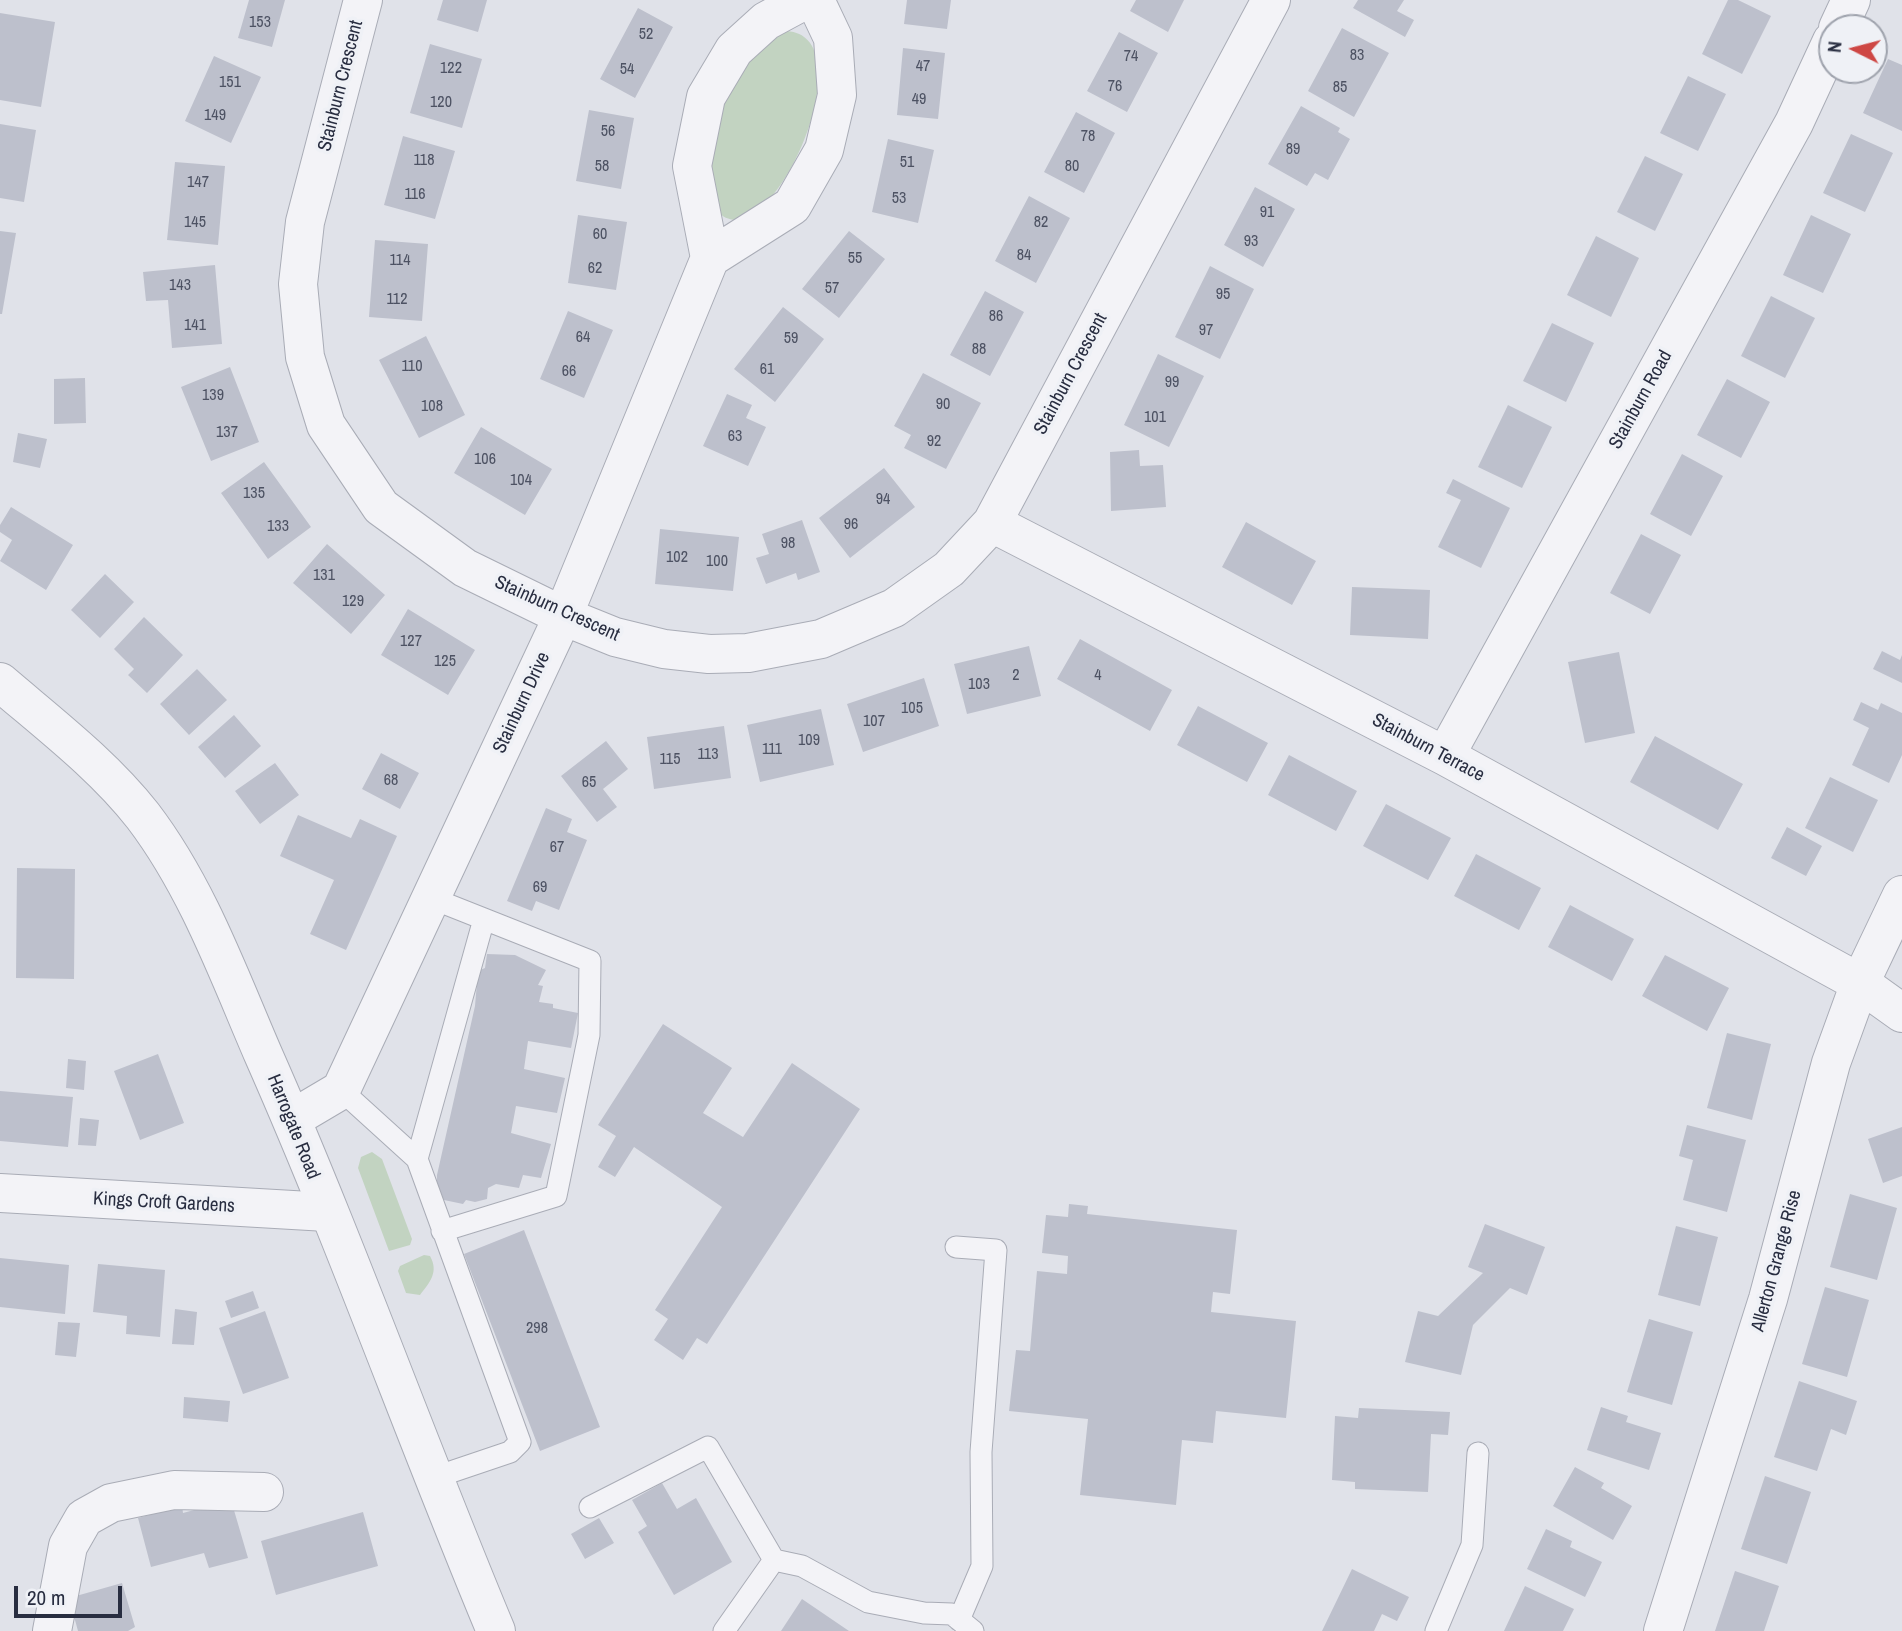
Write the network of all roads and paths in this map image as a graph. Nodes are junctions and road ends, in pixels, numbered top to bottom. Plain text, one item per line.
1 (363, 0) edge
2 (805, 0) edge
3 (815, 0) edge
4 (1271, 0) edge
5 (1818, 71) edge
6 (710, 258) junction
7 (992, 523) junction
8 (563, 616) junction
9 (0, 682) edge
10 (1445, 756) junction
11 (1902, 895) edge
12 (431, 898) junction
13 (484, 919) junction
14 (1860, 983) junction
15 (1902, 1013) edge
16 (341, 1090) junction
17 (292, 1119) junction
18 (417, 1159) junction
19 (0, 1193) edge
20 (327, 1212) junction
21 (442, 1231) junction
22 (956, 1247) dead end
23 (1478, 1453) dead end
24 (433, 1478) junction
25 (264, 1492) dead end
26 (590, 1507) dead end
27 (774, 1560) junction
28 (966, 1625) edge
29 (52, 1631) edge
30 (496, 1631) edge
31 (724, 1631) edge
32 (1436, 1631) edge
33 (1663, 1631) edge

1 - 8 street, Stainburn Crescent
2 - 6 street
3 - 6 street
4 - 7 street, Stainburn Crescent
5 - 10 street, Stainburn Road
6 - 8 street, Stainburn Drive
7 - 8 street, Stainburn Crescent
7 - 10 street, Stainburn Terrace
8 - 12 street, Stainburn Drive
9 - 17 street, Harrogate Road
10 - 14 street, Stainburn Terrace
11 - 14 street, Allerton Grange Rise
12 - 13 lane
12 - 16 street, Stainburn Drive
13 - 18 lane
13 - 21 lane
14 - 15 street, Stainburn Terrace
14 - 33 street, Allerton Grange Rise
16 - 17 street
16 - 18 lane
17 - 20 street, Harrogate Road
18 - 21 lane
19 - 20 street, Kings Croft Gardens
20 - 24 street, Harrogate Road
21 - 24 lane
22 - 28 lane
23 - 32 lane
24 - 30 street, Harrogate Road
25 - 29 street
26 - 27 lane
27 - 28 lane
27 - 31 lane

